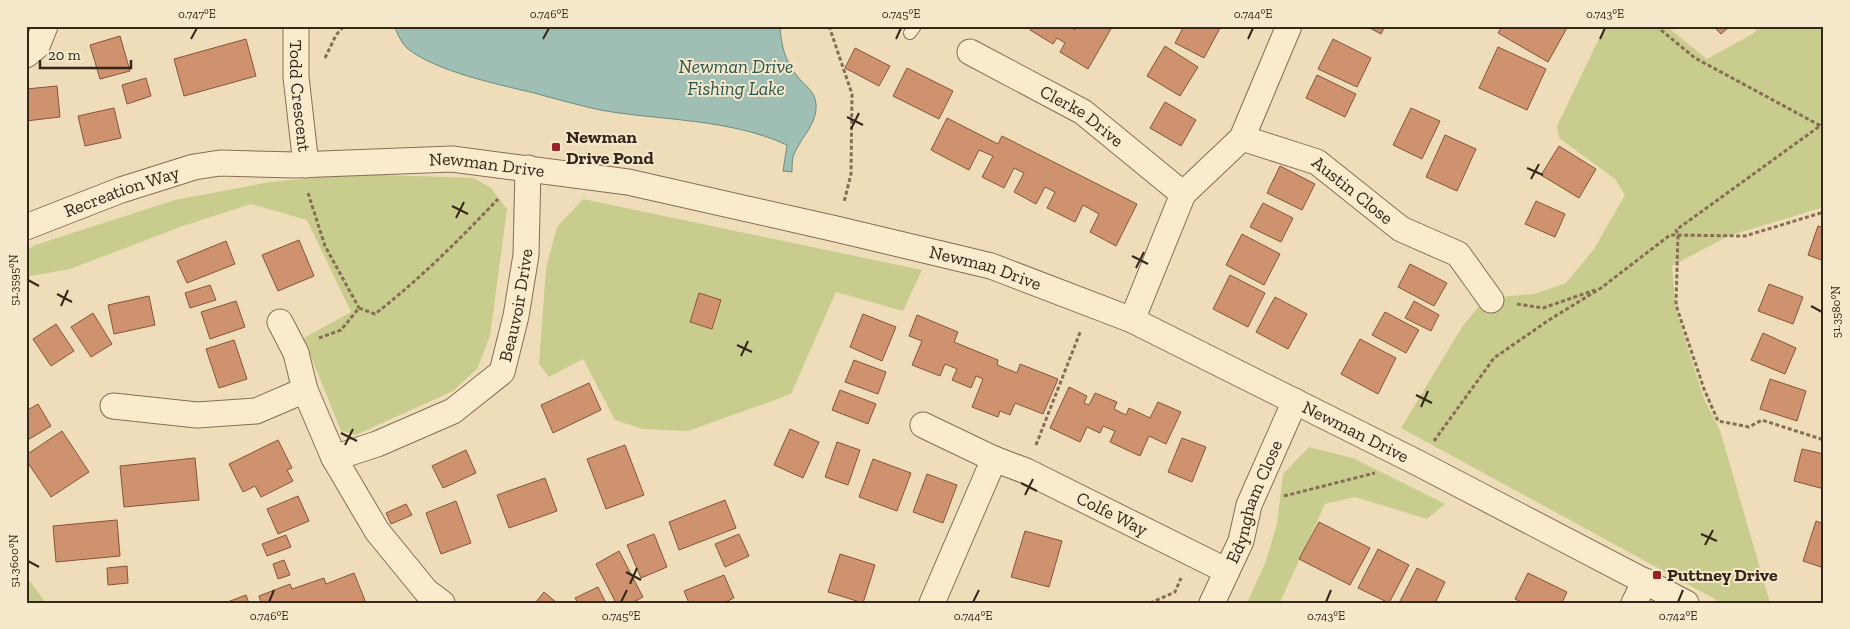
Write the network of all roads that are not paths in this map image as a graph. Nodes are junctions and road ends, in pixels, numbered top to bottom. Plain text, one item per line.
1 (45, 26) edge
2 (296, 26) edge
3 (1289, 26) edge
4 (970, 52) dead end
5 (26, 55) edge
6 (1242, 138) junction
7 (220, 163) joint
8 (301, 165) junction
9 (528, 168) junction
10 (1183, 194) junction
11 (26, 227) edge
12 (1491, 300) road end
13 (1132, 320) junction
14 (280, 322) dead end
15 (305, 390) junction
16 (1294, 401) junction
17 (113, 406) dead end
18 (923, 425) dead end
19 (334, 458) junction
20 (994, 459) junction
21 (1227, 571) junction
22 (1645, 580) junction
23 (430, 599) edge
24 (932, 603) edge
25 (1212, 603) edge
26 (1634, 603) edge
27 (1686, 603) edge

1 - 5 street
2 - 8 street, Todd Crescent
3 - 6 street
4 - 10 street, Clerke Drive
6 - 10 street
6 - 12 street, Austin Close
7 - 8 street, Newman Drive
7 - 11 street, Recreation Way
8 - 9 street, Newman Drive
9 - 13 street, Newman Drive
9 - 19 street, Beauvoir Drive
10 - 13 street
13 - 16 street, Newman Drive
14 - 15 street
15 - 17 street
15 - 19 street
16 - 21 street, Edyngham Close
16 - 22 street, Newman Drive
18 - 20 street, Colfe Way
19 - 23 street
20 - 21 street, Colfe Way
20 - 24 street
21 - 25 street, Edyngham Close
22 - 26 street
22 - 27 street, Newman Drive

